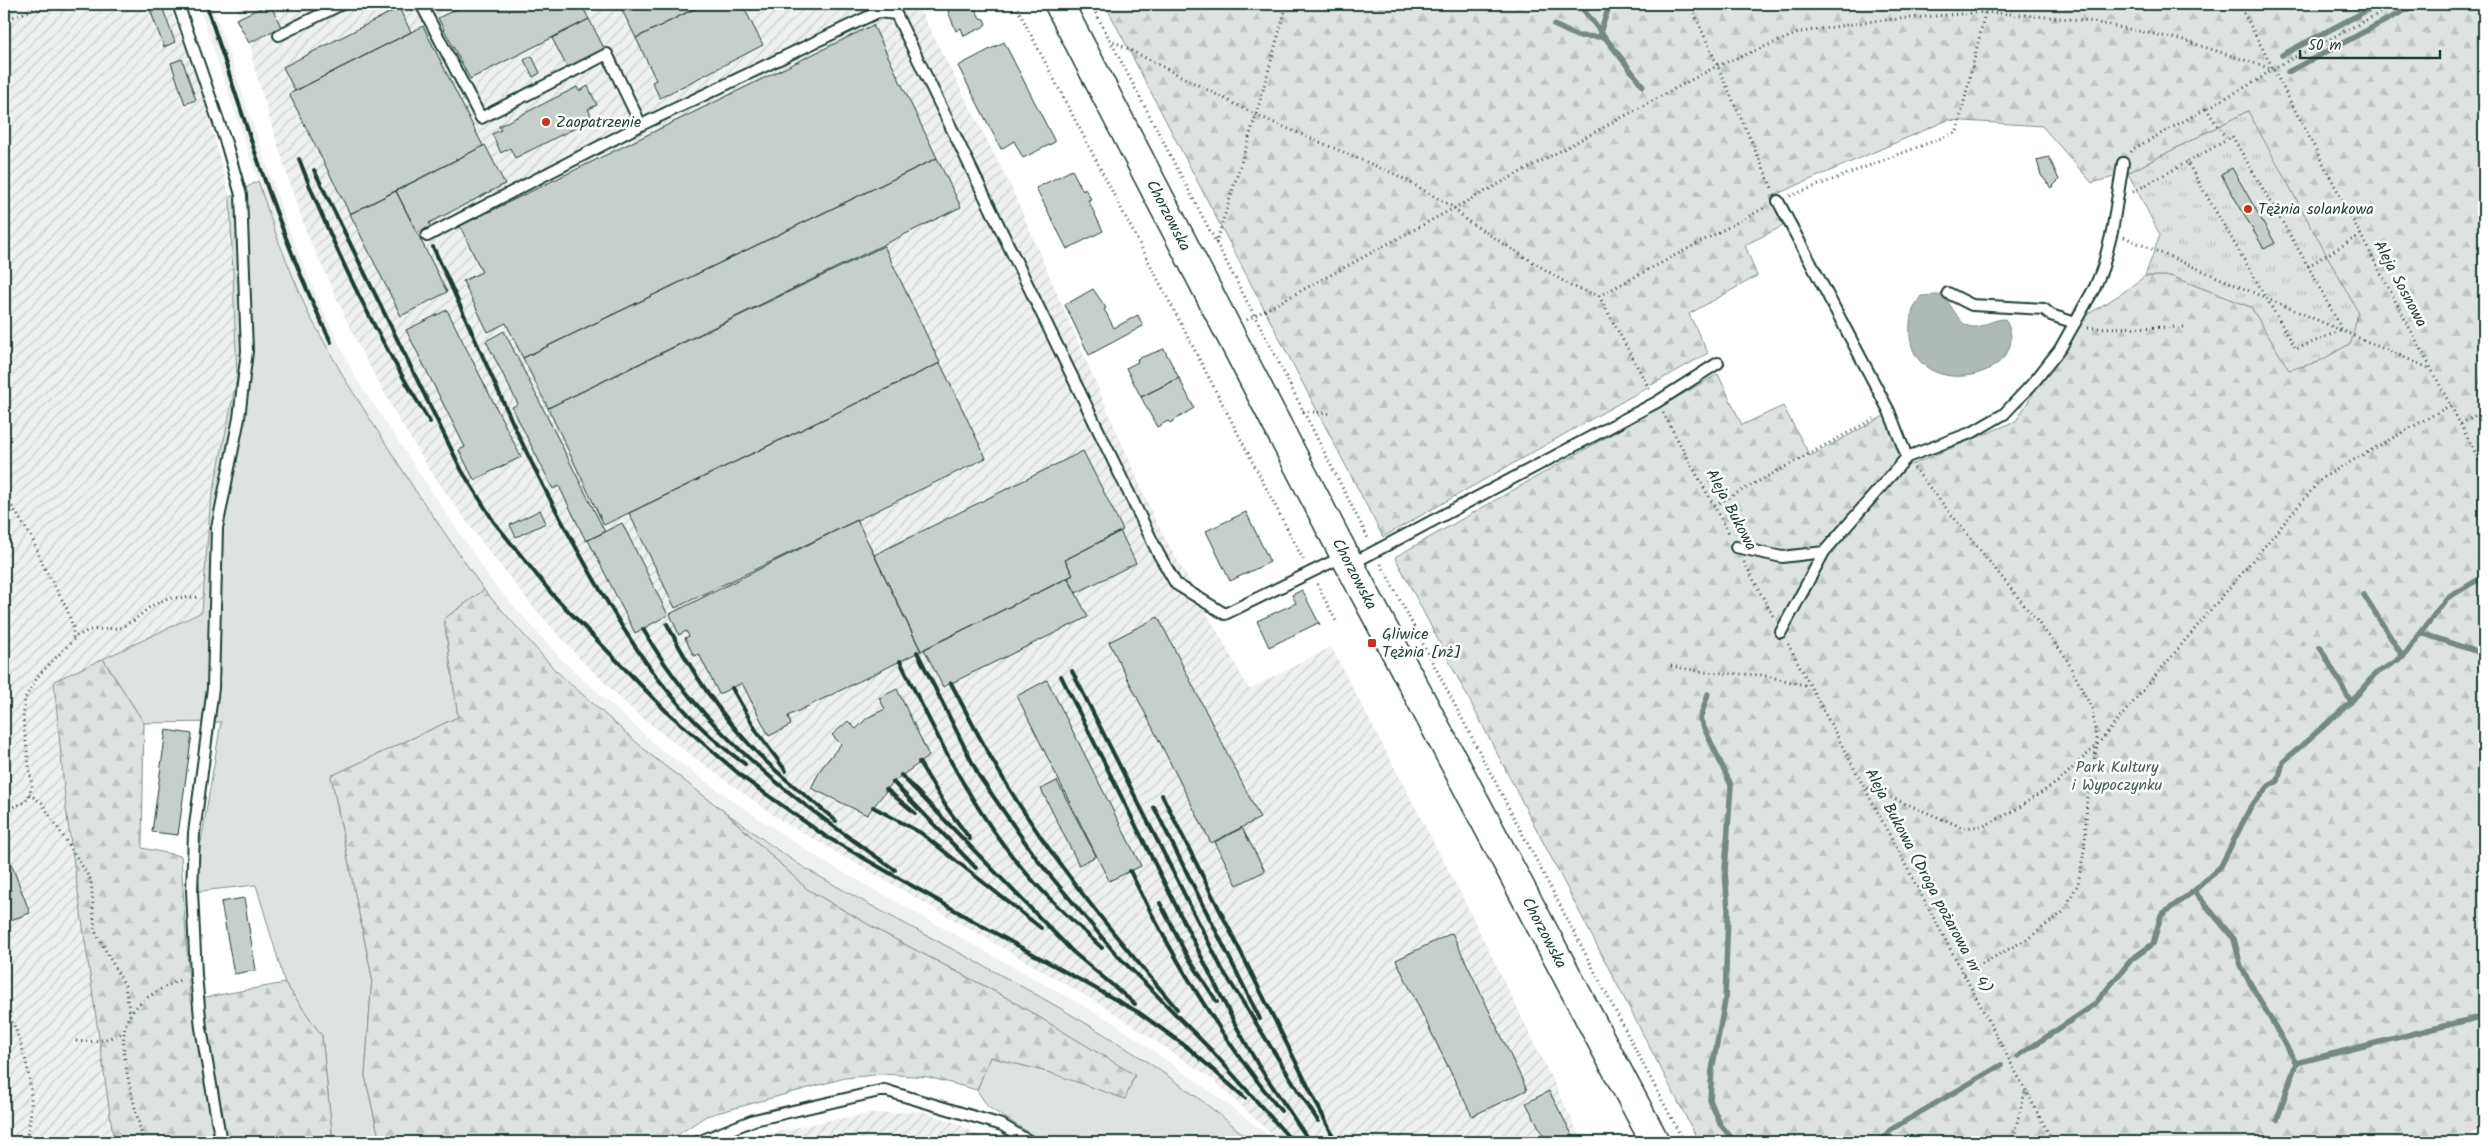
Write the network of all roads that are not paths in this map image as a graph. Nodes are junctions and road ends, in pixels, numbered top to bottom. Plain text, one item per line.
1 (178, 4) edge
2 (342, 4) edge
3 (421, 4) edge
4 (1059, 4) edge
5 (279, 35) dead end
6 (641, 124) junction
7 (2123, 163) road end
8 (1778, 200) road end
9 (427, 236) dead end
10 (1948, 293) dead end
11 (2074, 326) junction
12 (1718, 364) dead end
13 (1907, 457) junction
14 (1736, 547) road end
15 (1824, 552) junction
16 (1348, 560) junction
17 (1781, 632) road end
18 (221, 1142) edge
19 (698, 1142) edge
20 (1030, 1142) edge
21 (1655, 1142) edge

1 - 18 lane
2 - 5 lane
3 - 6 lane
4 - 16 main road, Chorzowska
6 - 9 lane
6 - 16 lane
7 - 11 lane
8 - 13 lane
10 - 11 lane
11 - 13 lane
12 - 16 lane
13 - 15 lane
14 - 15 lane
15 - 17 lane
16 - 21 main road, Chorzowska
19 - 20 lane

